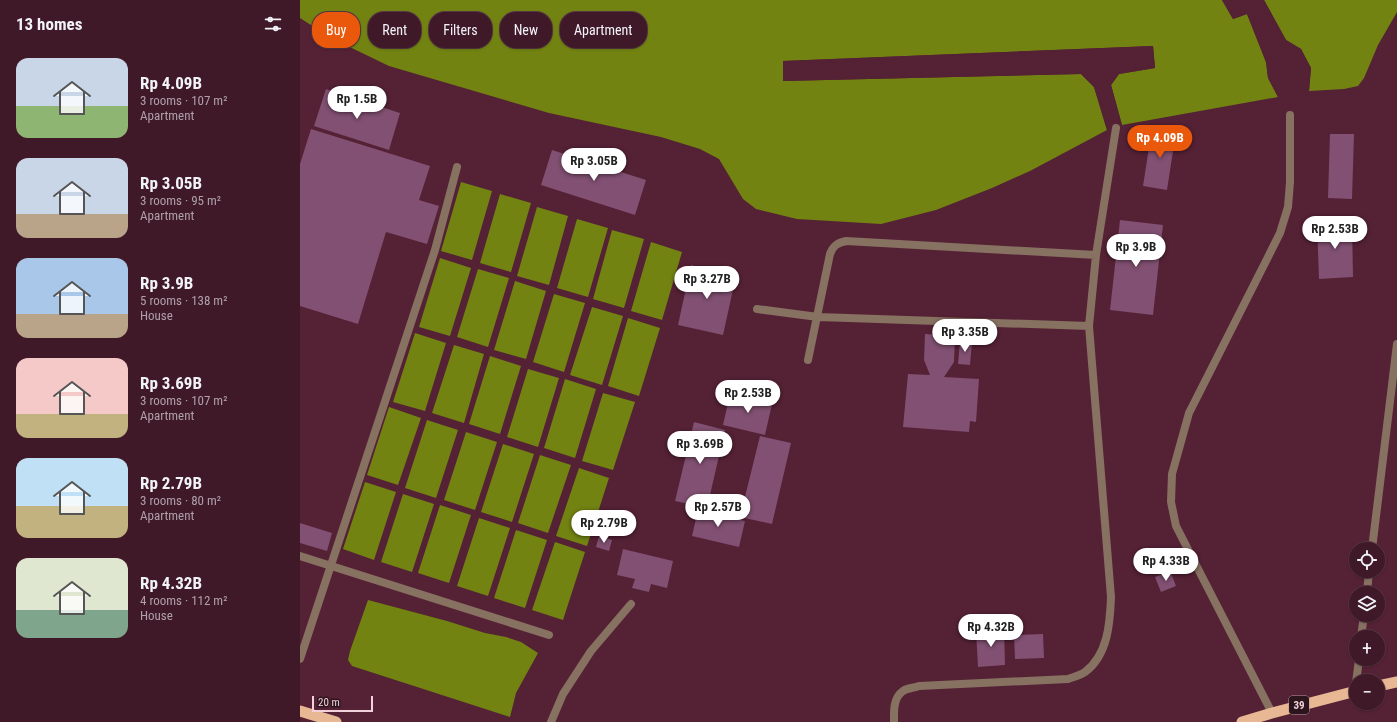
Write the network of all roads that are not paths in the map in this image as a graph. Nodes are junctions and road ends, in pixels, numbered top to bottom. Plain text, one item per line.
1 (1290, 115) dead end
2 (1116, 128) dead end
3 (457, 167) dead end
4 (1096, 255) junction
5 (758, 309) dead end
6 (818, 317) junction
7 (1089, 326) junction
8 (1397, 344) edge
9 (808, 360) dead end
10 (1373, 542) edge
11 (300, 556) edge
12 (330, 566) junction
13 (631, 604) dead end
14 (549, 635) dead end
15 (300, 659) edge
16 (1397, 682) edge
17 (1385, 685) edge
18 (1349, 693) edge
19 (300, 711) edge
20 (1272, 712) junction
21 (336, 722) edge
22 (551, 722) edge
23 (894, 722) edge
24 (1242, 722) edge

1 - 20 lane
2 - 4 lane
3 - 12 lane
4 - 6 lane
4 - 7 lane
5 - 6 lane
6 - 7 lane
6 - 9 lane
7 - 23 lane
8 - 10 lane
11 - 12 lane
12 - 14 lane
12 - 15 lane
13 - 22 lane
16 - 17 highway
18 - 20 highway, 39
19 - 21 highway
20 - 24 highway, 39

